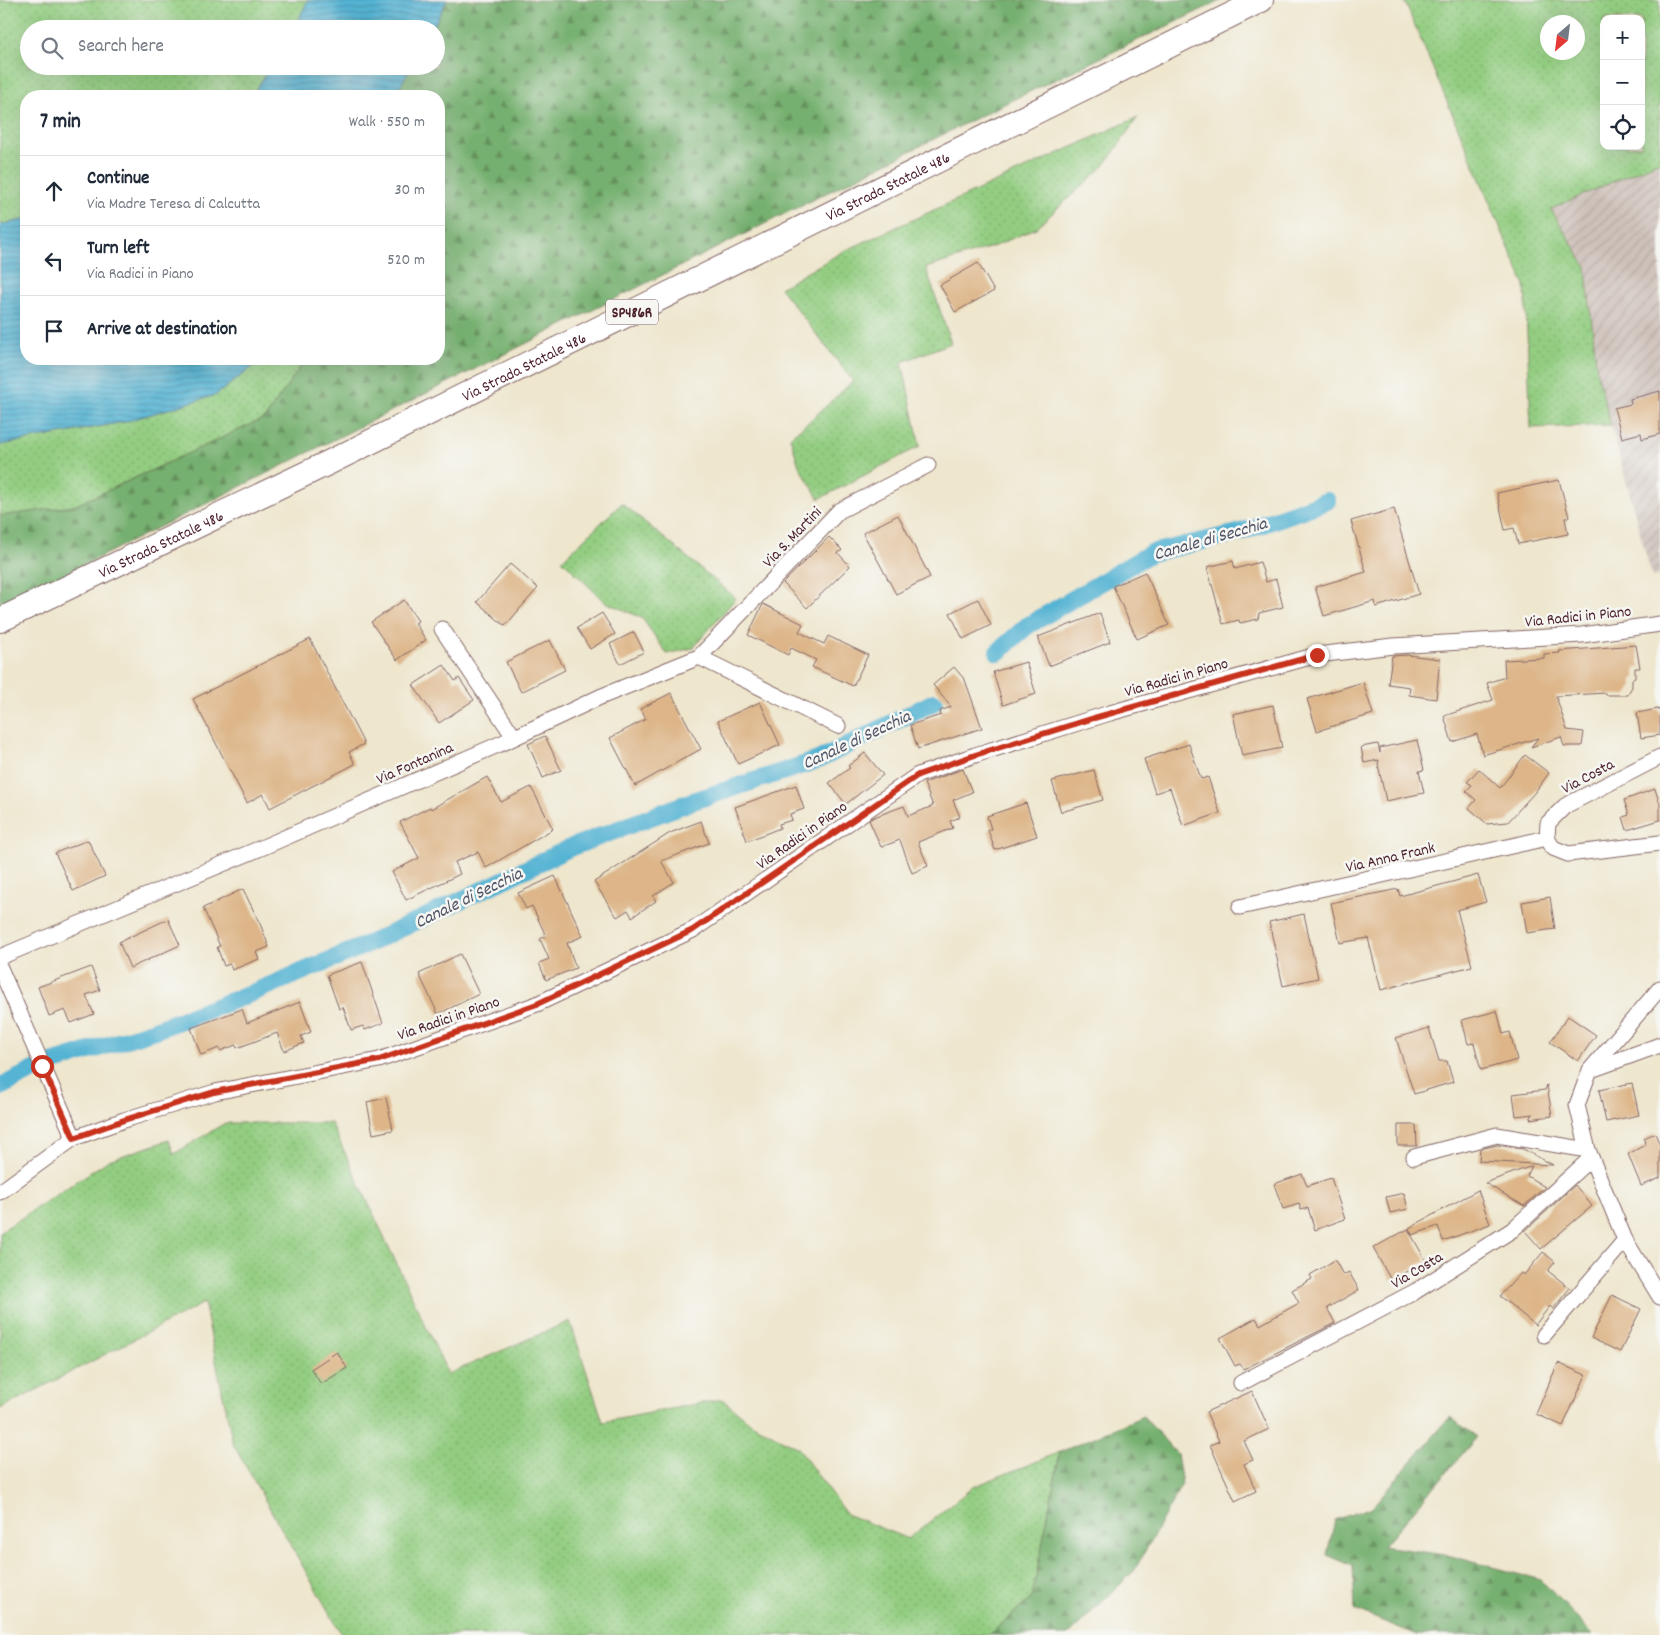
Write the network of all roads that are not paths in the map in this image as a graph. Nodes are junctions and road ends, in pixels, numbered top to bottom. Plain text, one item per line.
1 (1261, 0) edge
2 (928, 465) dead end
3 (0, 620) edge
4 (1660, 624) edge
5 (442, 629) dead end
6 (699, 657) junction
7 (838, 726) dead end
8 (514, 737) junction
9 (1660, 757) edge
10 (1547, 838) junction
11 (1660, 843) edge
12 (1240, 907) dead end
13 (0, 957) edge
14 (0, 968) edge
15 (1660, 988) edge
16 (1660, 1044) edge
17 (1590, 1070) junction
18 (74, 1138) junction
19 (1590, 1154) junction
20 (1414, 1157) dead end
21 (0, 1192) edge
22 (1625, 1240) junction
23 (1660, 1297) edge
24 (1544, 1335) dead end
25 (1241, 1383) dead end

1 - 3 main road, Via Strada Statale 486 / SP486R
2 - 6 street, Via S. Martini
4 - 18 street, Via Radici in Piano
5 - 8 street
6 - 7 street
6 - 8 street, Via Fontanina
8 - 13 street, Via Fontanina
9 - 10 street, Via Costa
10 - 11 street
10 - 12 street, Via Anna Frank
14 - 18 street
15 - 17 street
16 - 17 street
17 - 19 street
18 - 21 street, Via Radici in Piano
19 - 20 street
19 - 22 street
19 - 25 street, Via Costa
22 - 23 street
22 - 24 street

